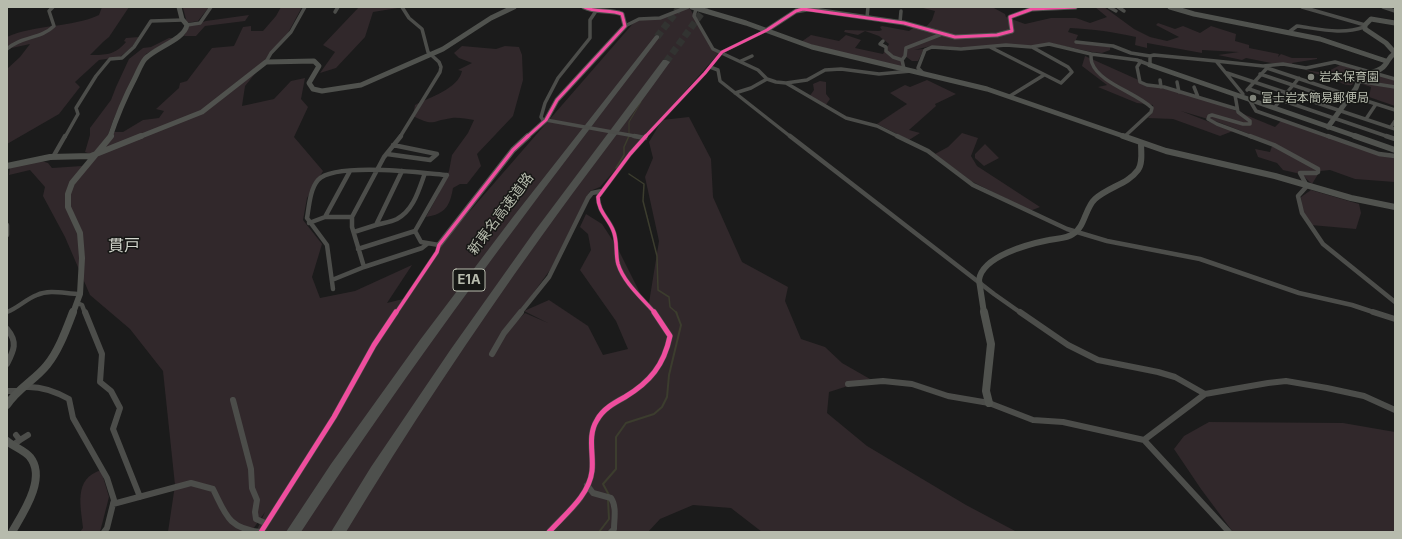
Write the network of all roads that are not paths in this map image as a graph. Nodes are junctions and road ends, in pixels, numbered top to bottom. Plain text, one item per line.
1 (53, 7) edge
2 (179, 7) edge
3 (212, 7) edge
4 (305, 7) edge
5 (338, 7) edge
6 (402, 7) edge
7 (514, 7) edge
8 (584, 7) edge
9 (591, 7) edge
10 (688, 7) edge
11 (868, 7) edge
12 (1075, 7) edge
13 (1109, 7) edge
14 (1118, 7) edge
15 (1170, 7) edge
16 (1302, 7) edge
17 (1384, 7) edge
18 (694, 8) edge
19 (596, 11) junction
20 (901, 11) dead end
21 (1116, 11) dead end
22 (1124, 11) dead end
23 (1395, 11) edge
24 (335, 12) dead end
25 (867, 17) junction
26 (900, 22) junction
27 (185, 23) junction
28 (1395, 23) edge
29 (624, 26) junction
30 (916, 26) junction
31 (1364, 26) junction
32 (767, 30) junction
33 (912, 30) dead end
34 (1289, 32) junction
35 (942, 34) junction
36 (657, 37) tunnel mouth
37 (884, 41) dead end
38 (1076, 42) dead end
39 (990, 47) junction
40 (1031, 47) junction
41 (7, 49) edge
42 (722, 52) junction
43 (1395, 53) edge
44 (1091, 54) junction
45 (431, 55) junction
46 (752, 56) dead end
47 (1150, 56) junction
48 (902, 60) junction
49 (1216, 61) junction
50 (1386, 61) junction
51 (266, 62) junction
52 (666, 62) tunnel mouth
53 (741, 62) junction
54 (1141, 62) junction
55 (1150, 65) junction
56 (710, 67) junction
57 (904, 69) junction
58 (912, 71) junction
59 (1372, 72) junction
60 (1227, 73) junction
61 (924, 74) junction
62 (1260, 74) junction
63 (1044, 75) junction
64 (1299, 78) junction
65 (767, 79) junction
66 (1395, 79) edge
67 (1160, 80) dead end
68 (1255, 81) junction
69 (1357, 81) junction
70 (1177, 82) dead end
71 (786, 83) junction
72 (1293, 85) junction
73 (1161, 87) junction
74 (1194, 87) dead end
75 (1395, 87) edge
76 (1248, 89) junction
77 (1179, 92) junction
78 (1287, 92) junction
79 (735, 93) junction
80 (1240, 95) junction
81 (1010, 96) junction
82 (1351, 96) junction
83 (1198, 97) junction
84 (1249, 99) junction
85 (1281, 100) junction
86 (1346, 103) junction
87 (1376, 104) junction
88 (1274, 108) junction
89 (1237, 109) junction
90 (1395, 110) edge
91 (1340, 111) junction
92 (1334, 118) junction
93 (1366, 119) junction
94 (546, 120) junction
95 (1395, 121) edge
96 (1328, 127) junction
97 (1393, 128) edge
98 (1124, 137) junction
99 (645, 138) junction
100 (1395, 139) edge
101 (1141, 143) junction
102 (393, 145) junction
103 (1395, 150) edge
104 (95, 154) junction
105 (387, 154) junction
106 (1395, 156) edge
107 (52, 157) junction
108 (7, 166) edge
109 (378, 170) junction
110 (350, 171) junction
111 (402, 171) junction
112 (425, 173) junction
113 (1307, 186) junction
114 (602, 191) junction
115 (1395, 207) edge
116 (325, 217) junction
117 (352, 217) junction
118 (309, 223) junction
119 (7, 225) edge
120 (376, 225) junction
121 (415, 231) junction
122 (354, 232) junction
123 (1076, 232) junction
124 (7, 235) edge
125 (427, 244) junction
126 (439, 245) junction
127 (358, 248) junction
128 (364, 267) junction
129 (332, 280) junction
130 (979, 282) junction
131 (333, 289) dead end
132 (80, 294) junction
133 (1395, 302) edge
134 (77, 303) junction
135 (7, 312) edge
136 (1395, 319) edge
137 (7, 329) edge
138 (492, 354) dead end
139 (7, 364) edge
140 (38, 373) junction
141 (848, 384) dead end
142 (34, 386) junction
143 (20, 389) junction
144 (7, 391) edge
145 (1205, 394) junction
146 (232, 400) dead end
147 (989, 403) junction
148 (7, 405) edge
149 (1395, 410) edge
150 (28, 435) dead end
151 (14, 440) edge
152 (1144, 440) junction
153 (587, 485) junction
154 (140, 496) junction
155 (113, 504) junction
156 (265, 523) junction
157 (12, 532) edge
158 (104, 532) edge
159 (260, 532) edge
160 (293, 532) edge
161 (338, 532) edge
162 (549, 532) edge
163 (612, 532) edge
164 (1229, 532) edge

1 - 41 street
2 - 27 street
3 - 27 street
4 - 51 street
5 - 24 street
6 - 45 street
7 - 45 street
8 - 19 street
9 - 19 street
10 - 29 street
11 - 25 street
12 - 35 street
13 - 21 street
14 - 22 street
15 - 34 street
16 - 31 street
17 - 23 street
18 - 32 street
18 - 42 street
19 - 29 street
19 - 94 street
20 - 26 street
25 - 26 street
25 - 32 street
26 - 30 street
27 - 104 street
27 - 107 street
28 - 31 street
29 - 94 street
30 - 33 street
30 - 35 street
31 - 34 street
31 - 43 street
32 - 42 street
32 - 57 street
34 - 50 street
35 - 48 street
36 - 160 highway, 新東名高速道路 / E1A
37 - 48 street
38 - 47 street
39 - 40 street
39 - 61 street
39 - 63 street
40 - 44 street
40 - 63 street
42 - 53 street
42 - 56 street
43 - 50 street
44 - 54 street
44 - 98 street
45 - 51 street
45 - 102 street
46 - 53 street
47 - 49 street
47 - 55 street
48 - 57 street
49 - 59 street
49 - 60 street
50 - 59 street
51 - 104 street
52 - 161 highway, E1A
53 - 65 street
54 - 55 street
54 - 73 street
55 - 80 street
56 - 79 street
56 - 99 street
57 - 58 street
58 - 61 street
58 - 71 street
59 - 66 street
59 - 69 street
60 - 68 street
60 - 80 street
61 - 81 street
62 - 64 street
62 - 68 street
62 - 72 street
63 - 81 street
64 - 72 street
64 - 82 street
65 - 71 street
65 - 79 street
67 - 73 street
68 - 76 street
68 - 78 street
69 - 75 street
69 - 82 street
70 - 77 street
71 - 123 street
72 - 78 street
72 - 86 street
73 - 77 street
74 - 83 street
76 - 80 street
76 - 85 street
77 - 83 street
78 - 85 street
78 - 91 street
79 - 130 street
80 - 84 street
80 - 89 street
81 - 98 street
82 - 86 street
82 - 87 street
83 - 89 street
84 - 88 street
84 - 106 street
85 - 88 street
85 - 92 street
86 - 91 street
87 - 90 street
87 - 93 street
88 - 96 street
89 - 113 street
91 - 92 street
91 - 93 street
92 - 96 street
92 - 100 street
93 - 97 street
94 - 99 street, bridge
94 - 126 street
95 - 97 street
96 - 103 street
98 - 101 street
99 - 114 street
101 - 113 street
101 - 123 street
102 - 105 street
102 - 105 street
104 - 107 street
104 - 132 street
105 - 109 street
107 - 108 street
109 - 110 street
109 - 111 street
109 - 117 street
110 - 116 street
110 - 118 street
111 - 112 street
111 - 120 street
112 - 120 street
112 - 121 street
113 - 115 street
113 - 133 street
114 - 138 street
114 - 153 street
116 - 117 street
116 - 118 street
117 - 122 street
118 - 129 street
119 - 124 street
120 - 122 street
121 - 125 street
121 - 127 street
122 - 127 street
123 - 130 street
123 - 136 street
125 - 126 street
125 - 128 street
126 - 156 street
127 - 128 street
128 - 129 street
129 - 131 street
130 - 145 street
130 - 147 street
132 - 134 street
132 - 135 street
134 - 140 street
134 - 154 street
137 - 139 street
140 - 142 street
140 - 143 street
141 - 147 street
142 - 143 street
142 - 155 street
143 - 144 street
143 - 148 street
145 - 149 street
145 - 152 street
146 - 156 street
147 - 152 street
150 - 151 street
151 - 157 street
152 - 164 street
153 - 162 street
153 - 163 street
154 - 155 street
154 - 159 street
155 - 158 street
156 - 159 street

